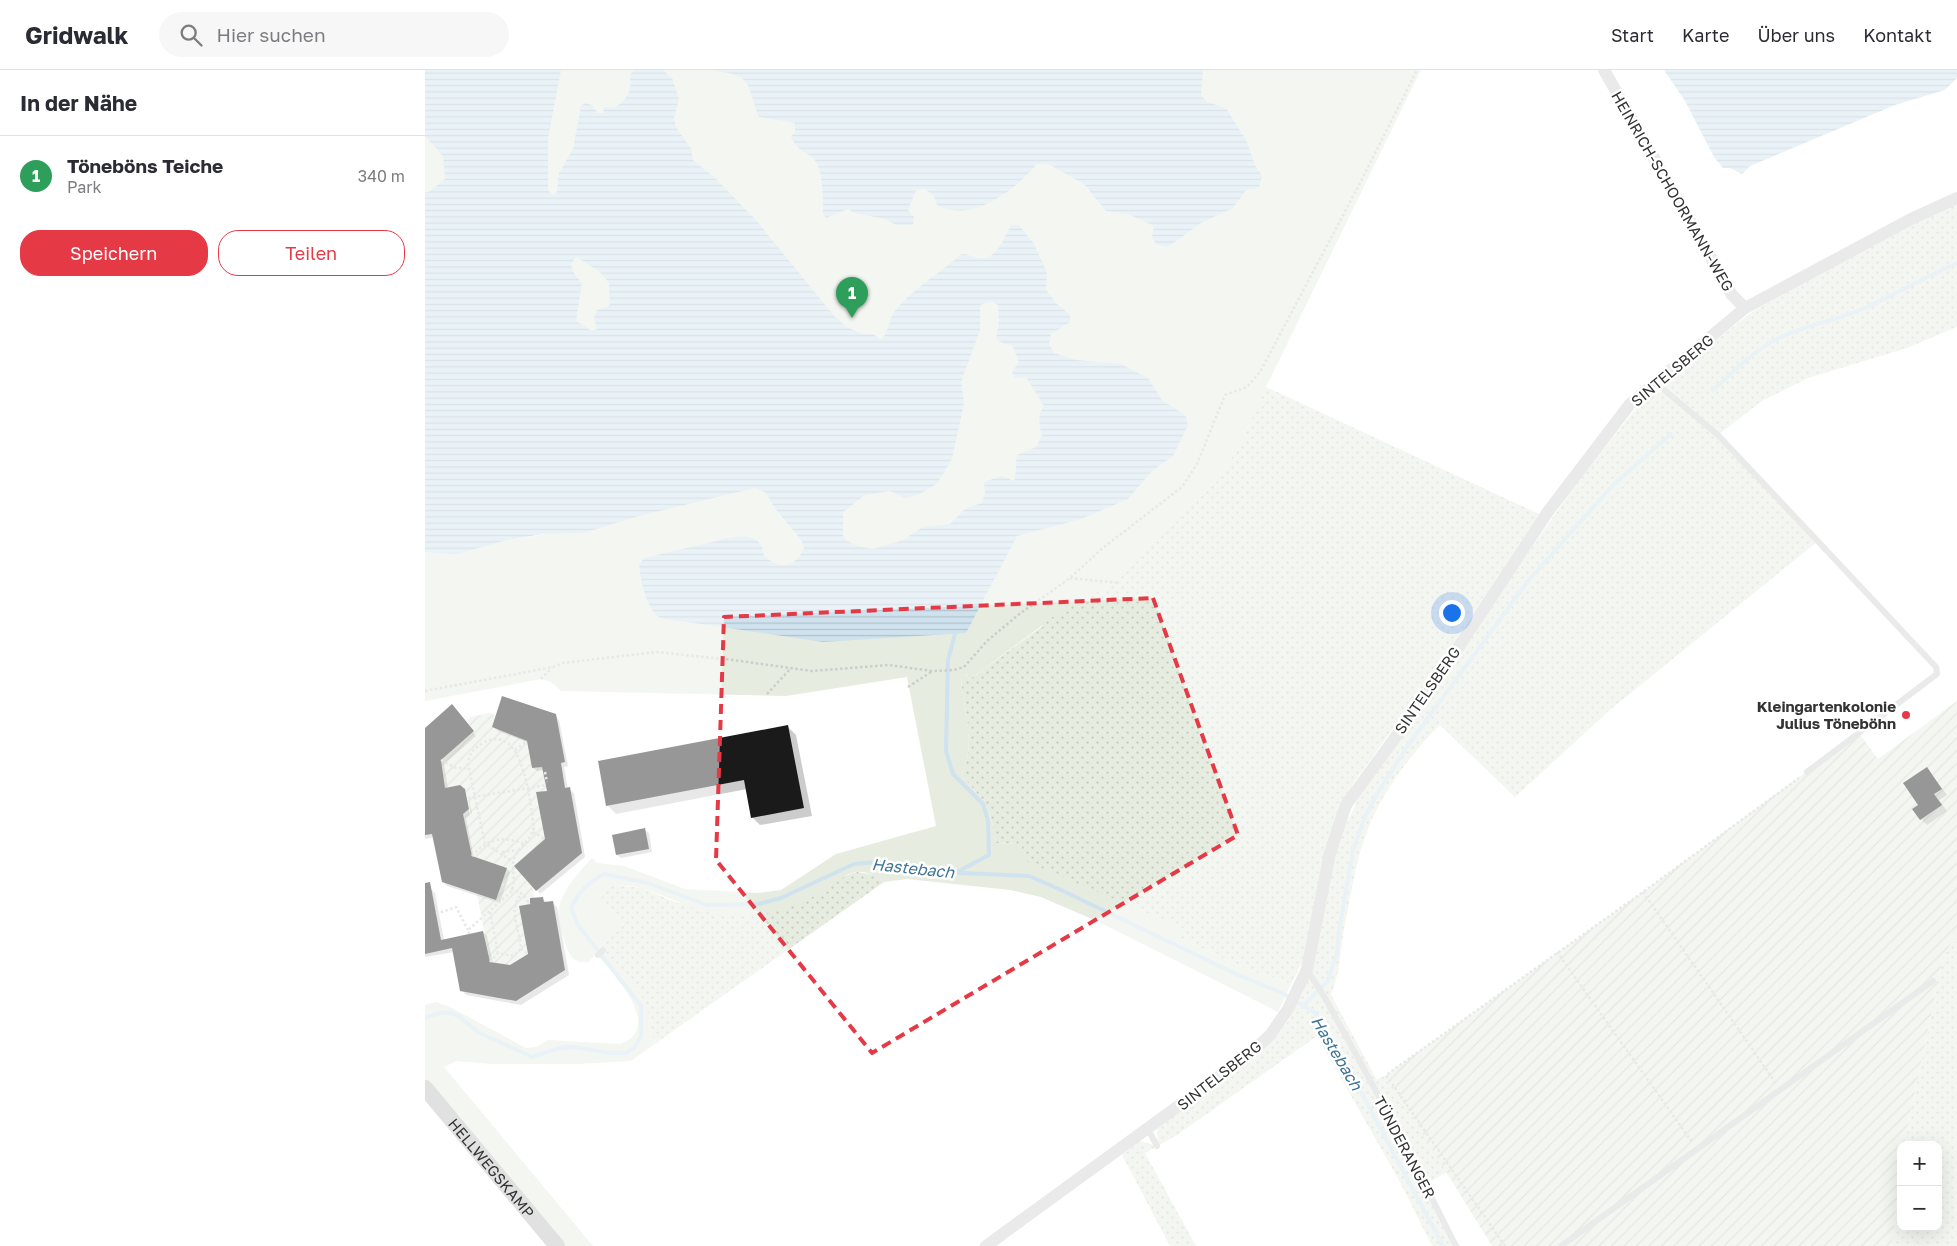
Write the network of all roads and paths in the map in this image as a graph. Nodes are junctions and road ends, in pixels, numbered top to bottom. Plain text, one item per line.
1 (1417, 70) edge
2 (1604, 70) edge
3 (1957, 198) edge
4 (1745, 308) junction
5 (1655, 382) junction
6 (1070, 578) junction
7 (1120, 583) dead end
8 (553, 667) junction
9 (791, 668) junction
10 (932, 671) junction
11 (541, 679) dead end
12 (907, 687) dead end
13 (425, 690) edge
14 (767, 694) dead end
15 (527, 741) dead end
16 (515, 750) junction
17 (441, 760) dead end
18 (469, 768) junction
19 (545, 772) dead end
20 (1807, 772) joint
21 (527, 788) junction
22 (475, 796) junction
23 (468, 798) dead end
24 (533, 832) junction
25 (545, 839) dead end
26 (485, 843) junction
27 (524, 844) junction
28 (519, 849) junction
29 (498, 852) junction
30 (471, 856) dead end
31 (513, 862) junction
32 (502, 884) dead end
33 (513, 888) junction
34 (1643, 892) junction
35 (522, 894) junction
36 (530, 904) dead end
37 (490, 911) junction
38 (436, 914) dead end
39 (521, 949) junction
40 (1557, 952) junction
41 (498, 953) junction
42 (528, 954) dead end
43 (490, 962) dead end
44 (1307, 969) junction
45 (1933, 981) dead end
46 (425, 1088) edge
47 (1781, 1090) junction
48 (1148, 1129) junction
49 (1157, 1146) dead end
50 (1697, 1150) junction
51 (557, 1246) edge
52 (986, 1246) edge
53 (1456, 1246) edge
54 (1505, 1246) edge
55 (1561, 1246) edge

1 - 6 path
2 - 4 street, HEINRICH-SCHOORMANN-WEG
3 - 4 street, SINTELSBERG
4 - 5 street, SINTELSBERG
5 - 20 lane
5 - 44 street, SINTELSBERG
6 - 7 path
6 - 10 path
8 - 9 path
8 - 11 path
8 - 13 path
9 - 10 path
9 - 14 path
10 - 12 path
15 - 16 path
16 - 18 path
16 - 21 path
17 - 18 path
18 - 22 path
19 - 21 path
20 - 34 path
21 - 22 path
21 - 24 path
22 - 23 path
22 - 26 path
24 - 25 path
24 - 27 path
26 - 27 path
26 - 29 path
26 - 30 path
27 - 28 path
28 - 29 path
28 - 31 path
29 - 31 path
31 - 33 path
32 - 33 path
33 - 35 path
33 - 37 path
34 - 40 path
34 - 47 path
35 - 36 path
35 - 39 path
37 - 38 path
37 - 41 path
39 - 41 path
39 - 42 path
40 - 50 path
40 - 54 path
41 - 43 path
44 - 48 street, SINTELSBERG
44 - 53 lane, TÜNDERANGER
45 - 47 lane
46 - 51 main road, HELLWEGSKAMP
47 - 50 lane
48 - 49 lane
48 - 52 street, SINTELSBERG
50 - 55 lane

